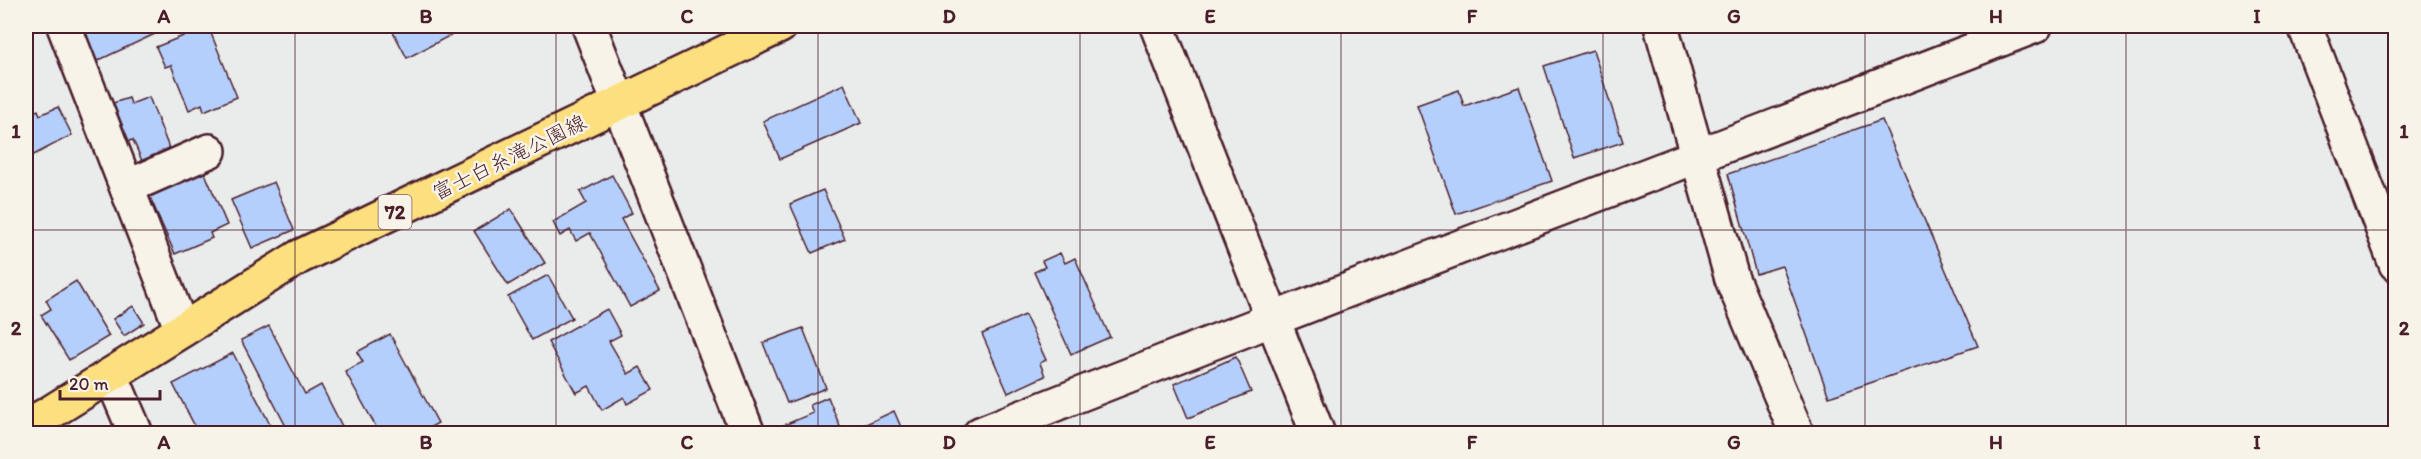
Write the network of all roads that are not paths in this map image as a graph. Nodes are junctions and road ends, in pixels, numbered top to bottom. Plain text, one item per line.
1 (64, 26) edge
2 (589, 26) edge
3 (780, 26) edge
4 (1156, 26) edge
5 (1661, 26) edge
6 (2035, 26) edge
7 (2305, 26) edge
8 (620, 104) junction
9 (209, 151) dead end
10 (1697, 157) junction
11 (127, 187) junction
12 (2396, 264) edge
13 (1272, 317) junction
14 (182, 330) junction
15 (111, 375) junction
16 (26, 426) edge
17 (136, 434) edge
18 (748, 434) edge
19 (980, 434) edge
20 (1318, 434) edge
21 (1797, 434) edge

1 - 11 street
2 - 8 street
3 - 8 main road, 富士白糸滝公園線 / 72
4 - 13 street
5 - 10 street
6 - 10 street
7 - 12 street
8 - 14 main road, 富士白糸滝公園線 / 72
8 - 18 street
9 - 11 street
10 - 13 street
10 - 21 street
11 - 14 street
13 - 19 street
13 - 20 street
14 - 15 main road, 富士白糸滝公園線 / 72
15 - 16 main road, 富士白糸滝公園線 / 72
15 - 17 street

